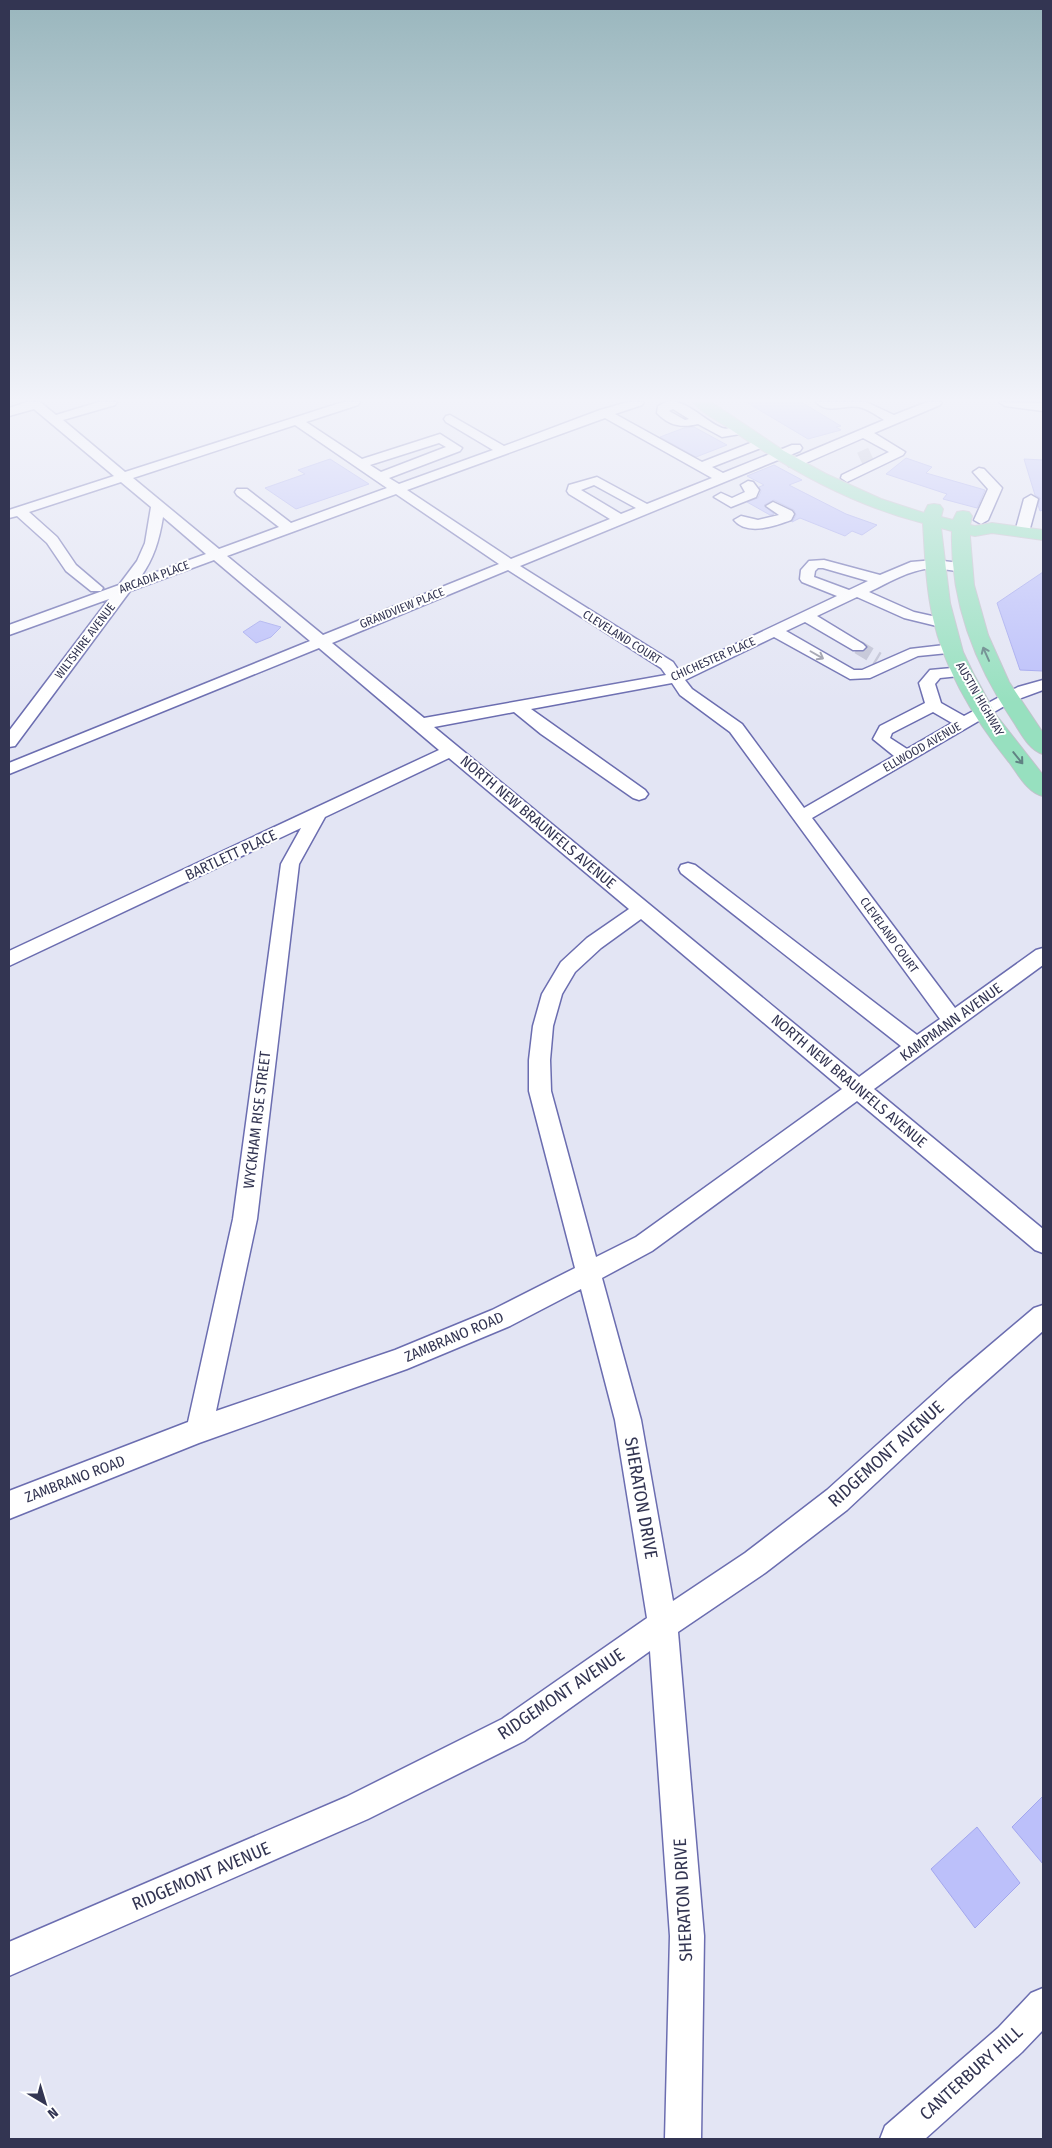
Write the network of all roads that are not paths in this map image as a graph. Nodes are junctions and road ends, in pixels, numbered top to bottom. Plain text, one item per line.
1 (45, 502) edge
2 (154, 502) edge
3 (255, 502) edge
4 (360, 502) edge
5 (416, 502) edge
6 (593, 502) edge
7 (634, 502) edge
8 (647, 502) edge
9 (873, 502) edge
10 (911, 502) edge
11 (992, 502) edge
12 (1030, 502) edge
13 (639, 505) junction
14 (158, 506) junction
15 (773, 506) dead end
16 (14, 512) edge
17 (933, 514) junction
18 (614, 515) junction
19 (741, 520) dead end
20 (962, 522) junction
21 (987, 524) junction
22 (289, 528) junction
23 (1022, 532) junction
24 (1043, 535) edge
25 (217, 554) junction
26 (508, 564) junction
27 (935, 564) junction
28 (963, 566) junction
29 (881, 580) junction
30 (96, 588) dead end
31 (125, 588) junction
32 (853, 594) junction
33 (806, 616) junction
34 (945, 623) junction
35 (9, 630) edge
36 (775, 630) junction
37 (321, 641) junction
38 (858, 647) tunnel mouth
39 (953, 648) junction
40 (899, 658) junction
41 (878, 659) tunnel mouth
42 (963, 672) junction
43 (676, 678) junction
44 (1043, 685) edge
45 (1006, 698) junction
46 (934, 705) junction
47 (518, 707) junction
48 (984, 711) junction
49 (421, 724) junction
50 (963, 724) junction
51 (9, 742) edge
52 (1043, 747) edge
53 (452, 750) junction
54 (906, 756) junction
55 (9, 769) edge
56 (1043, 788) edge
57 (639, 794) dead end
58 (318, 814) junction
59 (802, 816) junction
60 (688, 869) dead end
61 (643, 909) junction
62 (1043, 956) edge
63 (9, 959) edge
64 (953, 1021) junction
65 (917, 1047) junction
66 (859, 1089) junction
67 (1043, 1243) edge
68 (589, 1272) junction
69 (1043, 1316) edge
70 (199, 1430) junction
71 (9, 1505) edge
72 (663, 1626) junction
73 (9, 1959) edge
74 (1043, 2004) edge
75 (683, 2139) edge
76 (898, 2139) edge

1 - 16 street
2 - 14 street, NORTH NEW BRAUNFELS AVENUE
3 - 22 street
4 - 22 street, ARCADIA PLACE
5 - 26 street, CLEVELAND COURT
6 - 18 street
7 - 13 street
8 - 13 street, GRANDVIEW PLACE
9 - 17 main road
10 - 17 main road
11 - 21 street
12 - 23 street
13 - 18 street, GRANDVIEW PLACE
14 - 25 street, NORTH NEW BRAUNFELS AVENUE
14 - 31 street, WILTSHIRE AVENUE
15 - 19 street
16 - 30 street
17 - 20 main road
17 - 27 main road, AUSTIN HIGHWAY
18 - 26 street, GRANDVIEW PLACE
20 - 21 main road
20 - 28 main road, AUSTIN HIGHWAY
21 - 23 main road
22 - 25 street, ARCADIA PLACE
23 - 24 main road
25 - 31 street, ARCADIA PLACE
25 - 37 street, NORTH NEW BRAUNFELS AVENUE
26 - 37 street, GRANDVIEW PLACE
26 - 43 street, CLEVELAND COURT
27 - 28 street, CHICHESTER PLACE
27 - 29 street, CHICHESTER PLACE
27 - 34 main road, AUSTIN HIGHWAY
45 -> 28 main road, AUSTIN HIGHWAY
29 - 32 street, CHICHESTER PLACE
29 - 32 street
31 - 35 street, ARCADIA PLACE
31 - 51 street, WILTSHIRE AVENUE
32 - 33 street, CHICHESTER PLACE
32 - 34 street
33 - 36 street, CHICHESTER PLACE
33 - 38 street
34 - 39 main road, AUSTIN HIGHWAY
36 -> 40 street
36 - 43 street, CHICHESTER PLACE
37 - 49 street, NORTH NEW BRAUNFELS AVENUE
37 - 55 street, GRANDVIEW PLACE
39 - 40 street
39 - 42 main road, AUSTIN HIGHWAY
40 - 41 street
42 - 46 street
42 - 48 main road, AUSTIN HIGHWAY
43 - 47 street, CHICHESTER PLACE
43 - 59 street, CLEVELAND COURT
44 - 45 street, ELLWOOD AVENUE
45 - 48 street, ELLWOOD AVENUE
45 - 52 main road, AUSTIN HIGHWAY
46 - 50 street
46 - 54 street
47 - 49 street, CHICHESTER PLACE
47 - 57 street
48 - 50 street, ELLWOOD AVENUE
48 -> 56 main road, AUSTIN HIGHWAY
49 - 53 street, NORTH NEW BRAUNFELS AVENUE
50 - 54 street, ELLWOOD AVENUE
53 - 58 street, BARTLETT PLACE
53 - 61 street, NORTH NEW BRAUNFELS AVENUE
54 - 59 street, ELLWOOD AVENUE
58 - 63 street, BARTLETT PLACE
58 - 70 street, WYCKHAM RISE STREET
59 - 64 street, CLEVELAND COURT
60 - 65 street
61 - 66 street, NORTH NEW BRAUNFELS AVENUE
61 - 68 street, SHERATON DRIVE
62 - 64 street, KAMPMANN AVENUE
64 - 65 street, KAMPMANN AVENUE
65 - 66 street, KAMPMANN AVENUE
66 - 67 street, NORTH NEW BRAUNFELS AVENUE
66 - 68 street, ZAMBRANO ROAD
68 - 70 street, ZAMBRANO ROAD
68 - 72 street, SHERATON DRIVE
69 - 72 street, RIDGEMONT AVENUE
70 - 71 street, ZAMBRANO ROAD
72 - 73 street, RIDGEMONT AVENUE
72 - 75 street, SHERATON DRIVE
74 - 76 street, CANTERBURY HILL

